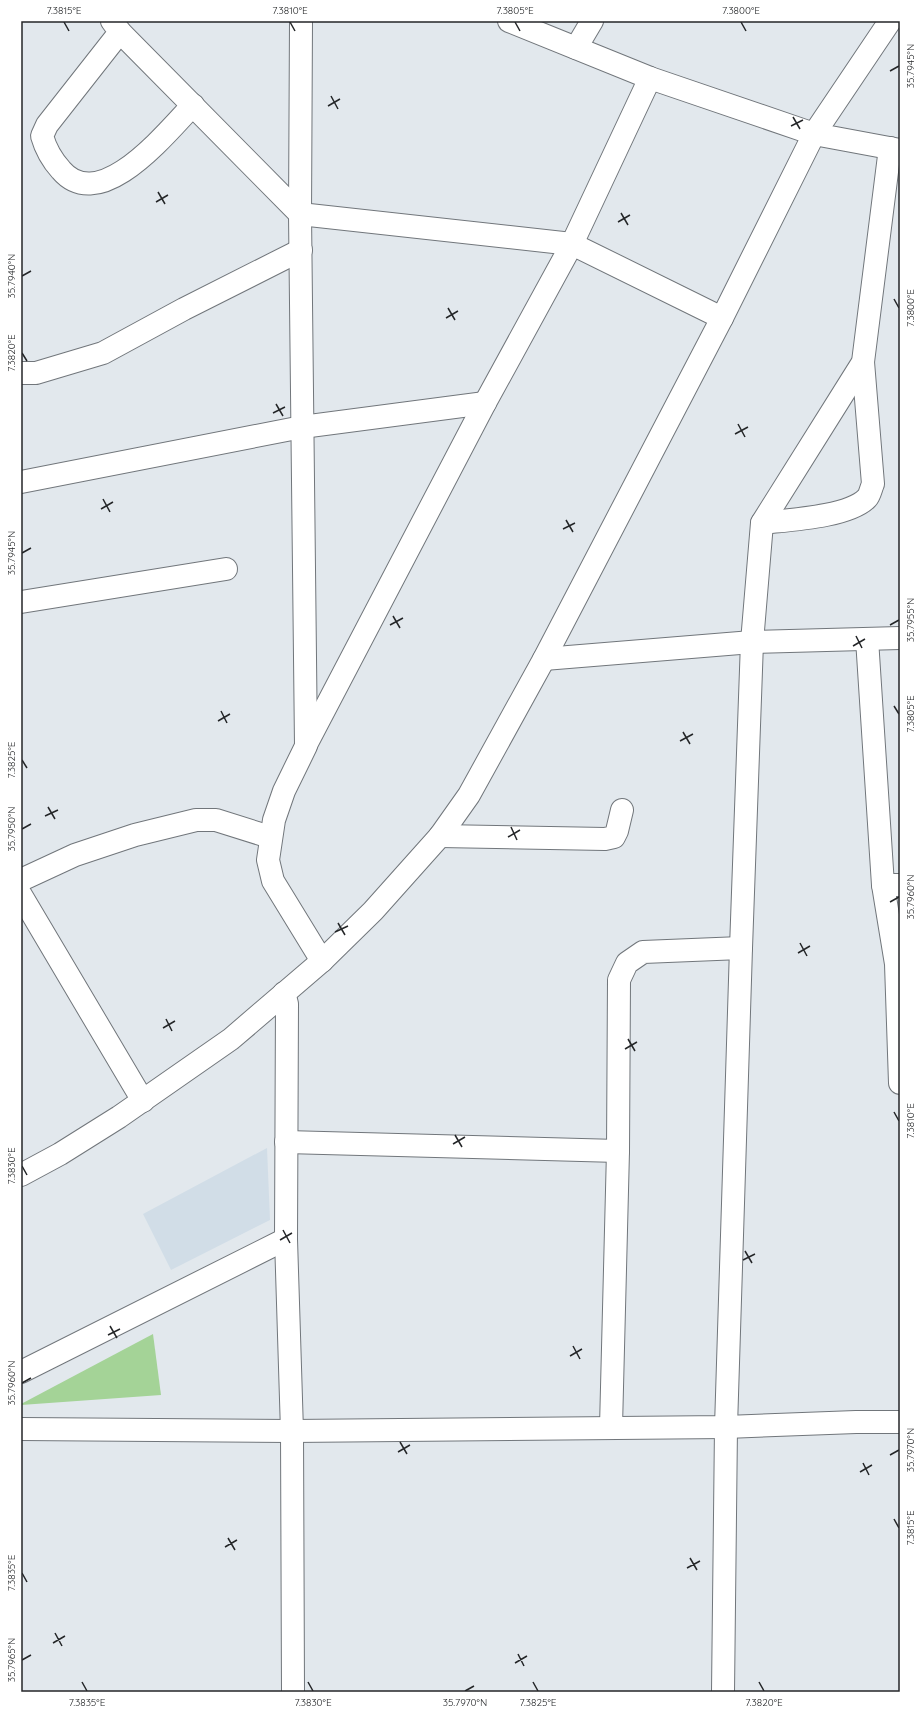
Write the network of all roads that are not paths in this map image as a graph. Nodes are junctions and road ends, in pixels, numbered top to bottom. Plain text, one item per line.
1 (301, 21) edge
2 (509, 21) edge
3 (592, 21) edge
4 (890, 21) edge
5 (116, 27) edge
6 (576, 48) junction
7 (650, 78) junction
8 (192, 105) junction
9 (814, 134) junction
10 (895, 149) edge
11 (300, 214) junction
12 (572, 244) junction
13 (301, 250) junction
14 (722, 318) junction
15 (863, 362) junction
16 (21, 373) edge
17 (485, 403) junction
18 (302, 427) junction
19 (21, 482) edge
20 (762, 524) junction
21 (226, 569) dead end
22 (21, 602) edge
23 (900, 638) edge
24 (867, 639) junction
25 (752, 642) junction
26 (544, 659) junction
27 (306, 746) junction
28 (622, 810) dead end
29 (440, 836) junction
30 (270, 837) junction
31 (21, 880) edge
32 (892, 885) edge
33 (21, 895) edge
34 (740, 948) junction
35 (322, 961) junction
36 (284, 993) junction
37 (900, 1083) edge
38 (143, 1101) junction
39 (286, 1142) junction
40 (618, 1151) junction
41 (21, 1175) edge
42 (286, 1239) junction
43 (21, 1372) edge
44 (900, 1422) edge
45 (726, 1426) junction
46 (611, 1427) junction
47 (21, 1429) edge
48 (292, 1431) junction
49 (293, 1692) edge
50 (724, 1692) edge

1 - 11 street
2 - 6 street
3 - 6 street
4 - 9 street
5 - 8 street
5 - 8 street
6 - 7 street
7 - 9 street
7 - 12 street
8 - 11 street
9 - 10 street
9 - 14 street
10 - 15 street
11 - 12 street
11 - 13 street
12 - 14 street
12 - 17 street
13 - 16 street
13 - 18 street
14 - 26 street
15 - 20 street
15 - 20 street
17 - 18 street
17 - 27 street
18 - 19 street
18 - 27 street
20 - 25 street
21 - 22 street
23 - 24 street
24 - 25 street
24 - 32 street
25 - 26 street
25 - 34 street
26 - 29 street
27 - 30 street
28 - 29 street
29 - 35 street
30 - 31 street
30 - 35 street
32 - 37 street
33 - 38 street
34 - 40 street
34 - 45 street
35 - 36 street
36 - 38 street
36 - 39 street
38 - 41 street
39 - 40 street
39 - 42 street
40 - 46 street
42 - 43 street
42 - 48 street
44 - 45 street
45 - 46 street
45 - 50 street
46 - 48 street
47 - 48 street
48 - 49 street

